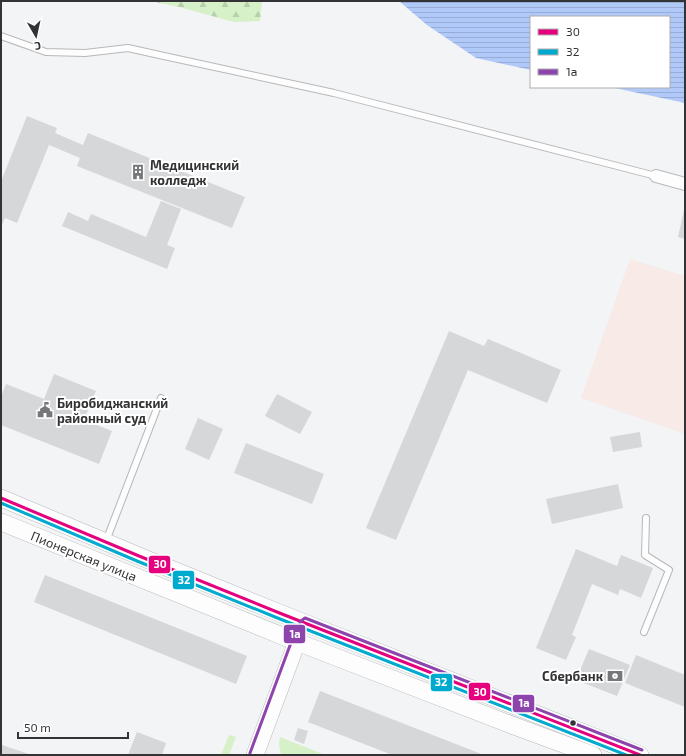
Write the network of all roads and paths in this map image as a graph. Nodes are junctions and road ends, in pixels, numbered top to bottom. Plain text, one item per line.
1 (1, 36) edge
2 (656, 176) joint
3 (685, 184) edge
4 (160, 398) dead end
5 (1, 498) edge
6 (646, 518) dead end
7 (1, 522) edge
8 (106, 542) junction
9 (305, 623) junction
10 (644, 632) dead end
11 (297, 642) junction
12 (255, 755) edge
13 (593, 755) edge
14 (640, 755) edge

1 - 2 lane
2 - 3 street
4 - 8 lane
5 - 8 main road, Пионерская улица
6 - 10 lane
7 - 11 main road, Пионерская улица
8 - 9 main road, Пионерская улица
9 - 11 street
9 - 14 main road, Пионерская улица
11 - 12 main road
11 - 13 main road, Пионерская улица

